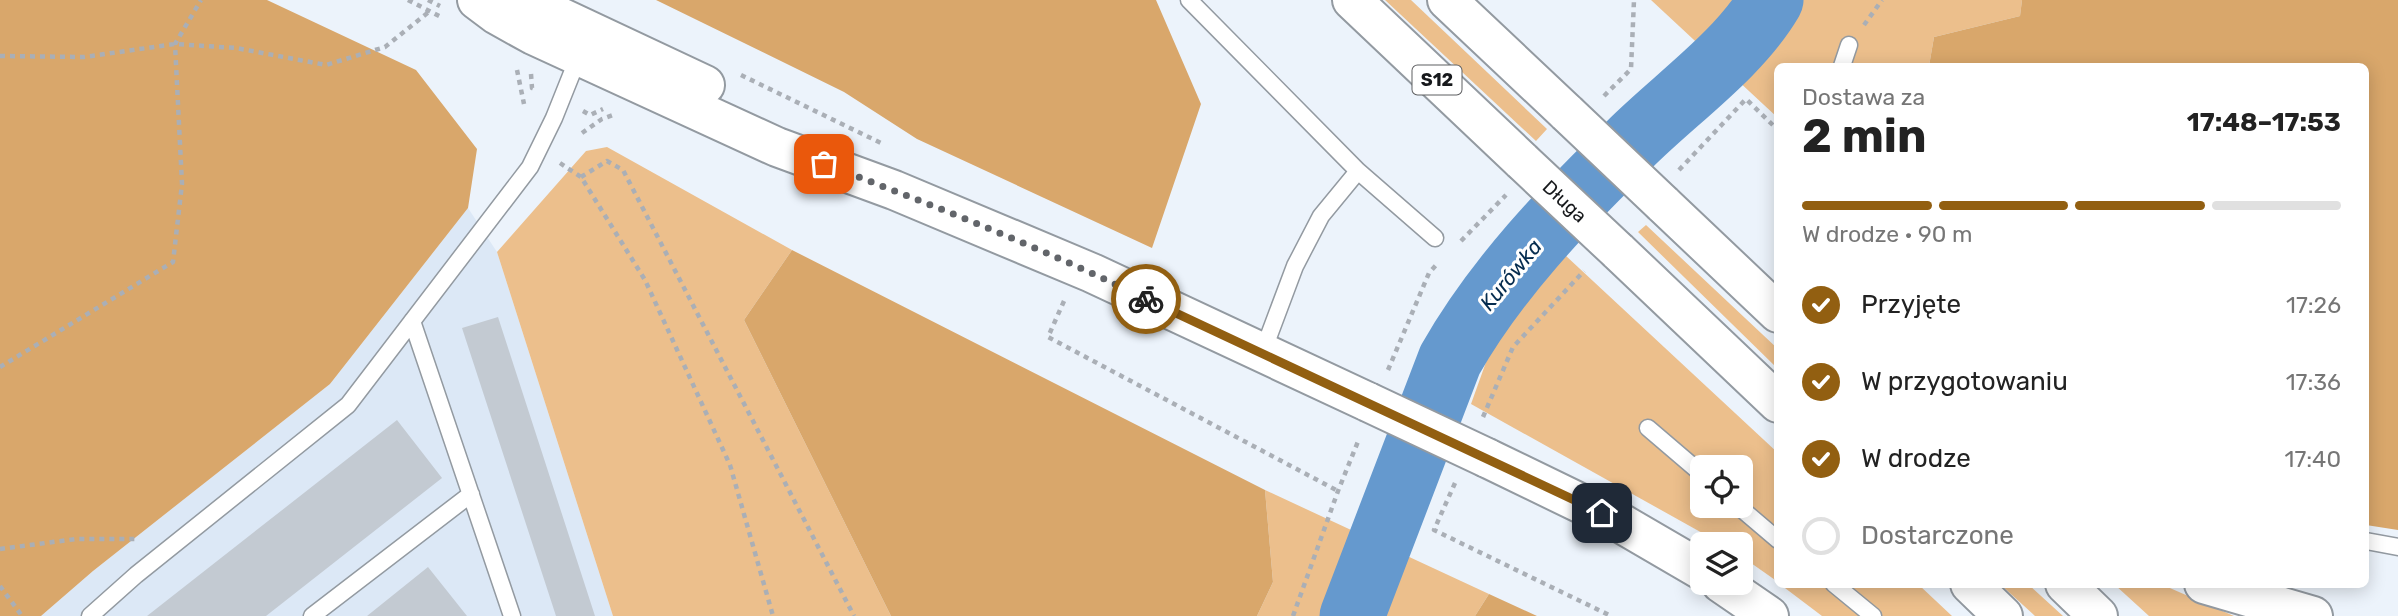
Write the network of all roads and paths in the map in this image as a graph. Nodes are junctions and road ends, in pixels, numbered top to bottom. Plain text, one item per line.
1 (201, 0) edge
2 (477, 0) edge
3 (524, 0) edge
4 (1188, 0) edge
5 (1352, 0) edge
6 (1447, 0) edge
7 (430, 11) dead end
8 (175, 44) junction
9 (584, 44) junction
10 (1849, 45) dead end
11 (0, 56) edge
12 (1843, 63) edge
13 (1774, 126) edge
14 (539, 149) junction
15 (1358, 171) junction
16 (582, 177) junction
17 (1667, 191) junction
18 (1435, 237) dead end
19 (1603, 259) junction
20 (1064, 300) dead end
21 (1774, 309) edge
22 (412, 321) junction
23 (1262, 354) junction
24 (0, 368) edge
25 (1774, 400) edge
26 (1648, 428) dead end
27 (1483, 443) junction
28 (1690, 464) edge
29 (1456, 479) dead end
30 (471, 494) junction
31 (1752, 518) edge
32 (1774, 537) edge
33 (181, 540) junction
34 (2369, 542) edge
35 (2398, 547) edge
36 (0, 550) edge
37 (1690, 563) edge
38 (0, 586) edge
39 (1839, 588) edge
40 (1974, 588) edge
41 (2069, 588) edge
42 (2218, 588) edge
43 (1738, 595) edge
44 (22, 616) edge
45 (91, 616) edge
46 (312, 616) edge
47 (512, 616) edge
48 (773, 616) edge
49 (854, 616) edge
50 (1293, 616) edge
51 (1611, 616) edge
52 (1769, 616) edge
53 (1873, 616) edge
54 (2003, 616) edge
55 (2098, 616) edge
56 (2313, 616) edge

1 - 8 path
2 - 9 main road
3 - 9 main road
4 - 15 lane
5 - 19 main road, Długa / S12, bridge
6 - 17 main road, bridge
7 - 8 path
8 - 11 path
8 - 24 path
9 - 14 lane
9 - 23 main road
10 - 12 lane
13 - 17 path
14 - 16 path
14 - 22 lane
15 - 18 lane
15 - 23 lane
16 - 48 path
16 - 49 path
17 - 21 main road
19 - 25 main road, Długa / S12
19 - 27 path
20 - 50 path
22 - 30 lane
22 - 33 lane
23 - 27 main road, bridge
26 - 28 lane
27 - 37 main road
29 - 51 path
30 - 46 lane
30 - 47 lane
31 - 32 lane
33 - 36 path
33 - 45 lane
34 - 35 lane
38 - 44 path
39 - 53 lane
40 - 54 main road
41 - 55 main road
42 - 56 main road
43 - 52 main road

